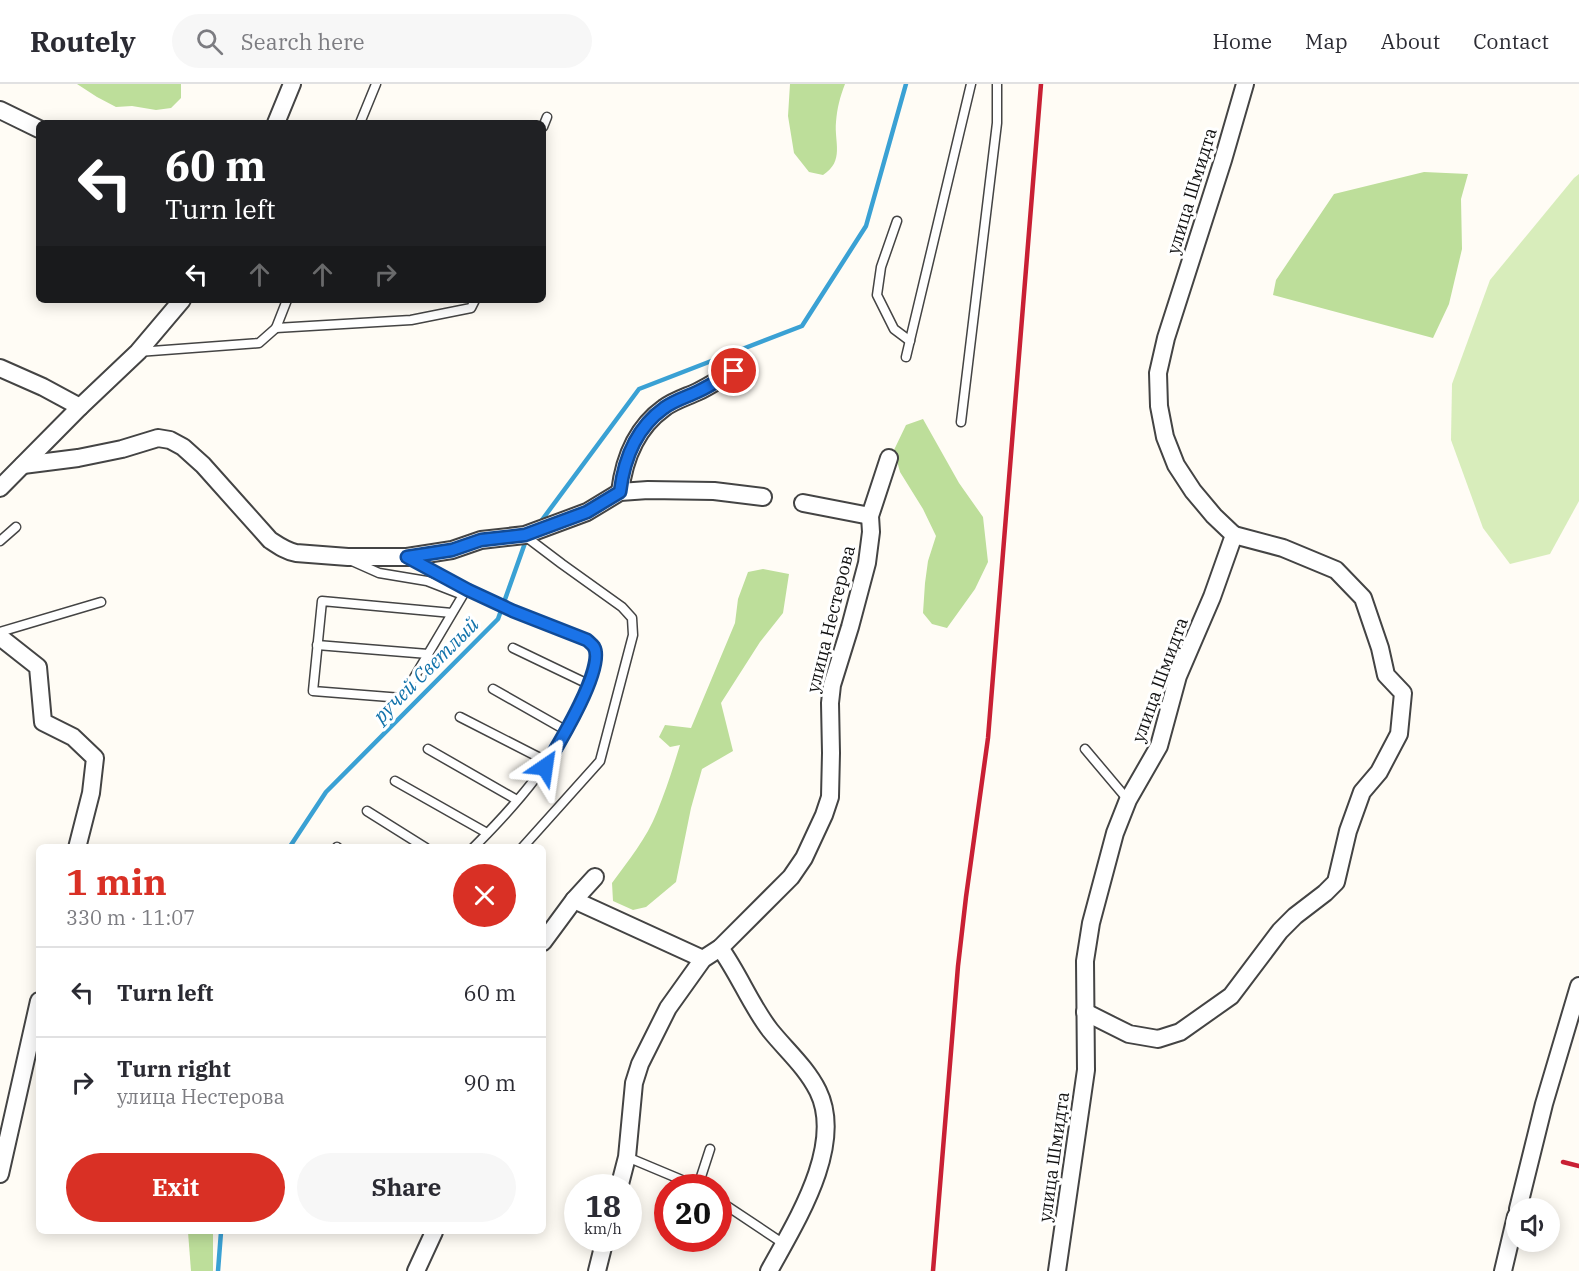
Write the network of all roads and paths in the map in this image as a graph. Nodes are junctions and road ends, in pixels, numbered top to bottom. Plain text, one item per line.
1 (292, 84) edge
2 (376, 84) edge
3 (971, 84) edge
4 (997, 84) edge
5 (1245, 84) edge
6 (0, 110) edge
7 (547, 117) dead end
8 (277, 120) edge
9 (361, 120) edge
10 (546, 120) edge
11 (36, 128) edge
12 (897, 221) dead end
13 (179, 303) edge
14 (286, 303) edge
15 (474, 303) edge
16 (276, 328) junction
17 (910, 341) junction
18 (138, 352) junction
19 (906, 357) dead end
20 (0, 368) edge
21 (734, 371) dead end
22 (80, 407) junction
23 (961, 422) dead end
24 (889, 458) dead end
25 (23, 465) junction
26 (0, 488) edge
27 (620, 492) junction
28 (763, 496) dead end
29 (803, 503) dead end
30 (871, 524) junction
31 (16, 526) dead end
32 (1234, 535) junction
33 (528, 538) junction
34 (0, 541) edge
35 (343, 557) junction
36 (407, 557) junction
37 (101, 603) dead end
38 (452, 613) junction
39 (0, 632) edge
40 (0, 637) edge
41 (317, 645) junction
42 (513, 648) dead end
43 (428, 654) junction
44 (588, 684) junction
45 (494, 689) dead end
46 (460, 717) dead end
47 (567, 731) junction
48 (428, 749) dead end
49 (1085, 749) dead end
50 (548, 762) junction
51 (395, 781) dead end
52 (517, 800) junction
53 (1128, 800) junction
54 (367, 811) dead end
55 (487, 833) junction
56 (79, 844) edge
57 (420, 844) edge
58 (476, 844) edge
59 (526, 844) edge
60 (595, 877) dead end
61 (574, 900) junction
62 (546, 938) edge
63 (720, 948) junction
64 (703, 959) junction
65 (1579, 986) edge
66 (1085, 1012) junction
67 (36, 1014) edge
68 (710, 1149) dead end
69 (627, 1157) junction
70 (0, 1174) edge
71 (623, 1174) edge
72 (668, 1174) edge
73 (703, 1174) edge
74 (1521, 1198) edge
75 (732, 1209) edge
76 (433, 1234) edge
77 (784, 1244) junction
78 (602, 1252) edge
79 (1507, 1252) edge
80 (416, 1271) edge
81 (597, 1271) edge
82 (769, 1271) edge
83 (1057, 1271) edge
84 (1503, 1271) edge

1 - 8 street
2 - 9 lane
3 - 17 lane
4 - 23 lane
5 - 32 street, улица Шмидта
6 - 11 street
7 - 10 lane
12 - 17 lane
13 - 18 street
14 - 16 lane
15 - 16 lane
16 - 18 lane
17 - 19 lane
18 - 22 street
20 - 22 street
21 - 27 street
22 - 25 street
24 - 30 street, улица Нестерова
25 - 26 street
25 - 35 street
27 - 28 street
27 - 33 street
29 - 30 street
30 - 63 street, улица Нестерова
31 - 34 lane
32 - 53 street, улица Шмидта
32 - 66 street, улица Шмидта
33 - 36 street
33 - 59 lane
35 - 36 street
35 - 38 lane
36 - 44 lane
37 - 39 lane
38 - 41 lane
38 - 43 lane
40 - 56 street
41 - 43 lane
41 - 43 lane
42 - 44 lane
44 - 47 lane
45 - 47 lane
46 - 50 lane
47 - 50 lane
48 - 52 lane
49 - 53 lane
50 - 52 lane
51 - 55 lane
52 - 55 lane
53 - 66 street, улица Шмидта
54 - 57 lane
55 - 58 lane
60 - 61 street
61 - 62 street
61 - 64 street
63 - 64 street, улица Нестерова
63 - 77 street
64 - 69 street, улица Нестерова
65 - 74 street
66 - 83 street, улица Шмидта
67 - 70 street
68 - 73 lane
69 - 71 street, улица Нестерова
69 - 72 lane
75 - 77 lane
76 - 80 street
77 - 82 street
78 - 81 street
79 - 84 street

